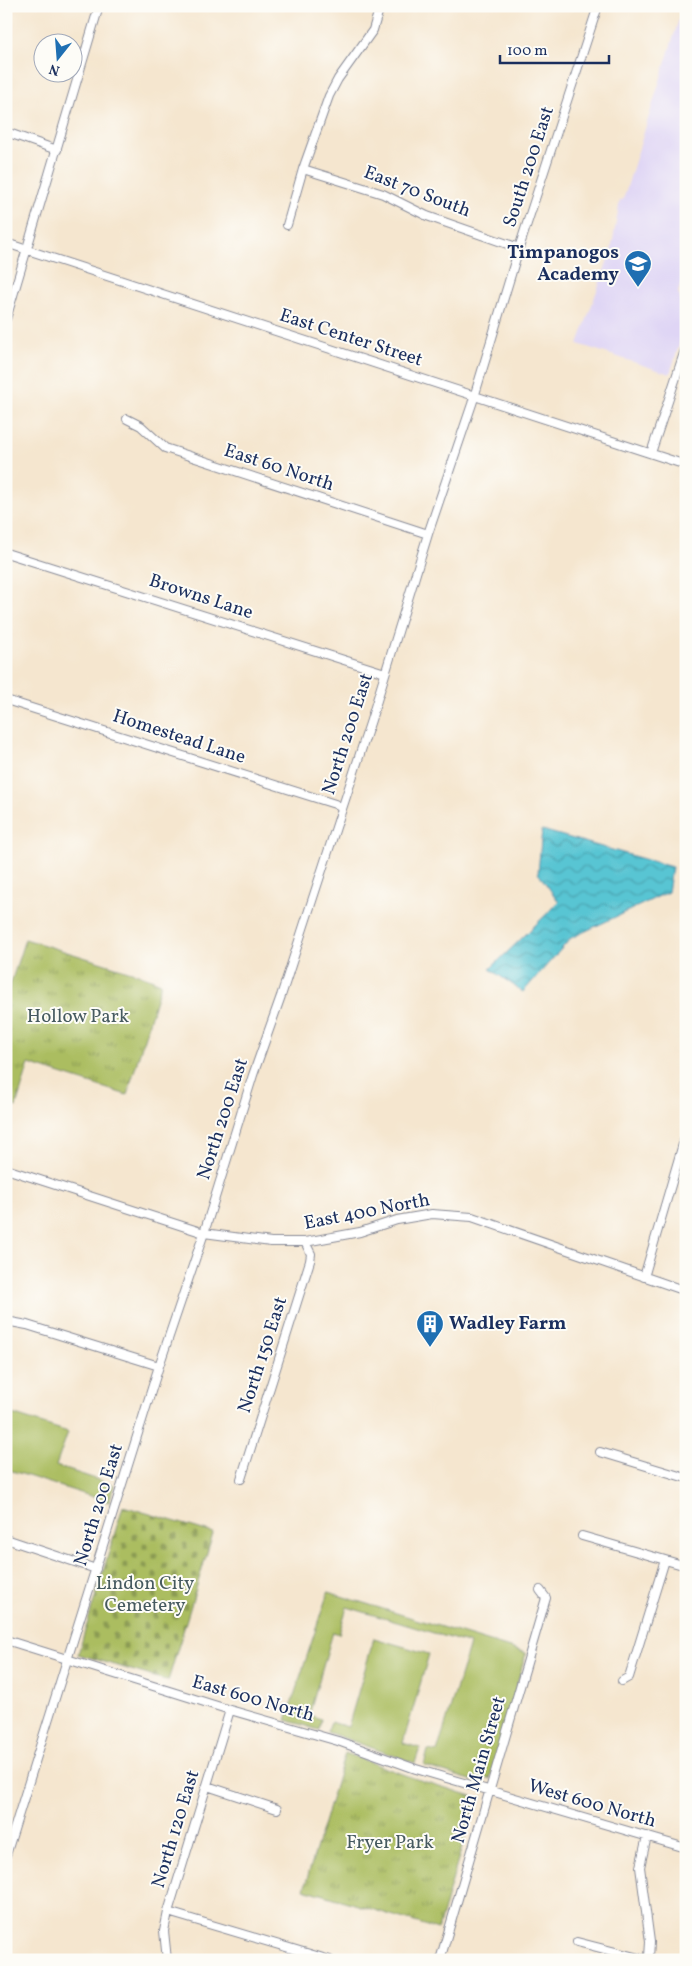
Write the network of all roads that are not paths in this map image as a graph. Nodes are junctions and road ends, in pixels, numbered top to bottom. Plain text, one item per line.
1 (99, 6) edge
2 (380, 6) edge
3 (598, 6) edge
4 (6, 132) edge
5 (57, 150) junction
6 (303, 169) junction
7 (287, 225) dead end
8 (6, 244) edge
9 (519, 248) junction
10 (28, 250) junction
11 (6, 319) edge
12 (686, 348) edge
13 (475, 395) junction
14 (127, 419) dead end
15 (651, 453) junction
16 (686, 465) edge
17 (428, 534) junction
18 (6, 553) edge
19 (385, 673) junction
20 (6, 700) edge
21 (342, 808) junction
22 (686, 1134) edge
23 (6, 1169) edge
24 (204, 1233) junction
25 (306, 1242) junction
26 (644, 1277) junction
27 (686, 1291) edge
28 (6, 1321) edge
29 (159, 1366) junction
30 (600, 1452) dead end
31 (686, 1478) edge
32 (241, 1479) dead end
33 (582, 1536) dead end
34 (6, 1539) edge
35 (665, 1560) junction
36 (686, 1566) edge
37 (96, 1568) junction
38 (540, 1590) dead end
39 (6, 1640) edge
40 (68, 1660) junction
41 (622, 1681) dead end
42 (230, 1710) junction
43 (206, 1786) junction
44 (490, 1792) junction
45 (277, 1809) dead end
46 (647, 1836) junction
47 (686, 1848) edge
48 (6, 1855) edge
49 (168, 1912) junction
50 (577, 1942) dead end
51 (167, 1960) edge
52 (330, 1960) edge
53 (440, 1960) edge

1 - 5 street
2 - 6 street
3 - 9 street, South 200 East
4 - 5 street
5 - 10 street
6 - 7 street
6 - 9 street, East 70 South
8 - 10 street, East Center Street
9 - 13 street, South 200 East
10 - 11 street
10 - 13 street, East Center Street
12 - 15 street
13 - 15 street, East Center Street
13 - 17 street, North 200 East
14 - 17 street, East 60 North
15 - 16 street, East Center Street
17 - 19 street, North 200 East
18 - 19 street, Browns Lane
19 - 21 street, North 200 East
20 - 21 street, Homestead Lane
21 - 24 street, North 200 East
22 - 26 street
23 - 24 street, East 400 North
24 - 25 street, East 400 North
24 - 29 street, North 200 East
25 - 26 street, East 400 North
25 - 32 street, North 150 East
26 - 27 street, East 400 North
28 - 29 street
29 - 37 street, North 200 East
30 - 31 street
33 - 35 street
34 - 37 street
35 - 36 street
35 - 41 street
37 - 40 street, North 200 East
38 - 44 street, North Main Street
39 - 40 street, East 600 North
40 - 42 street, East 600 North
40 - 48 street, North 200 East
42 - 43 street, North 120 East
42 - 44 street, East 600 North
43 - 45 street
43 - 49 street, North 120 East
44 - 46 street, West 600 North
44 - 53 street, North Main Street
46 - 47 street, West 600 North
46 - 50 street
49 - 51 street, North 120 East
49 - 52 street

